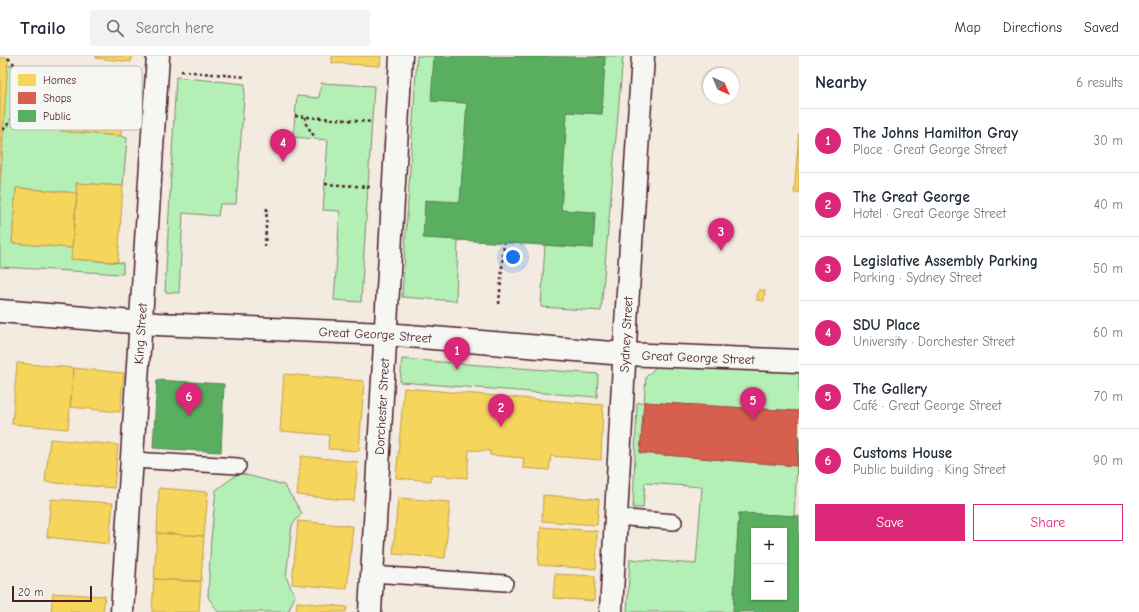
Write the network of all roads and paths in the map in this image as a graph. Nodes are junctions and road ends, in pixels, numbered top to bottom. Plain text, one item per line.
1 (158, 56) edge
2 (401, 56) edge
3 (643, 56) edge
4 (8, 58) dead end
5 (16, 66) edge
6 (180, 71) dead end
7 (246, 77) dead end
8 (295, 116) dead end
9 (305, 117) junction
10 (10, 121) edge
11 (375, 122) dead end
12 (3, 130) dead end
13 (316, 139) dead end
14 (324, 184) dead end
15 (371, 187) dead end
16 (267, 207) dead end
17 (504, 243) dead end
18 (265, 247) dead end
19 (499, 304) dead end
20 (0, 311) edge
21 (141, 322) junction
22 (385, 334) junction
23 (624, 354) junction
24 (799, 360) edge
25 (132, 460) junction
26 (238, 466) dead end
27 (616, 517) junction
28 (674, 522) dead end
29 (372, 574) junction
30 (505, 583) dead end
31 (122, 612) edge
32 (370, 612) edge
33 (611, 612) edge

1 - 21 street, King Street
2 - 22 street, Dorchester Street
3 - 23 street, Sydney Street
4 - 5 path
6 - 7 path
8 - 9 path
9 - 11 path
9 - 13 path
10 - 12 path
14 - 15 path
16 - 18 path
17 - 19 path
20 - 21 street, Great George Street
21 - 22 street, Great George Street
21 - 25 street, King Street
22 - 23 street, Great George Street
22 - 29 street, Dorchester Street
23 - 24 street, Great George Street
23 - 27 street, Sydney Street
25 - 26 lane
25 - 31 street, King Street
27 - 28 lane
27 - 33 street, Sydney Street
29 - 30 lane
29 - 32 street, Dorchester Street

